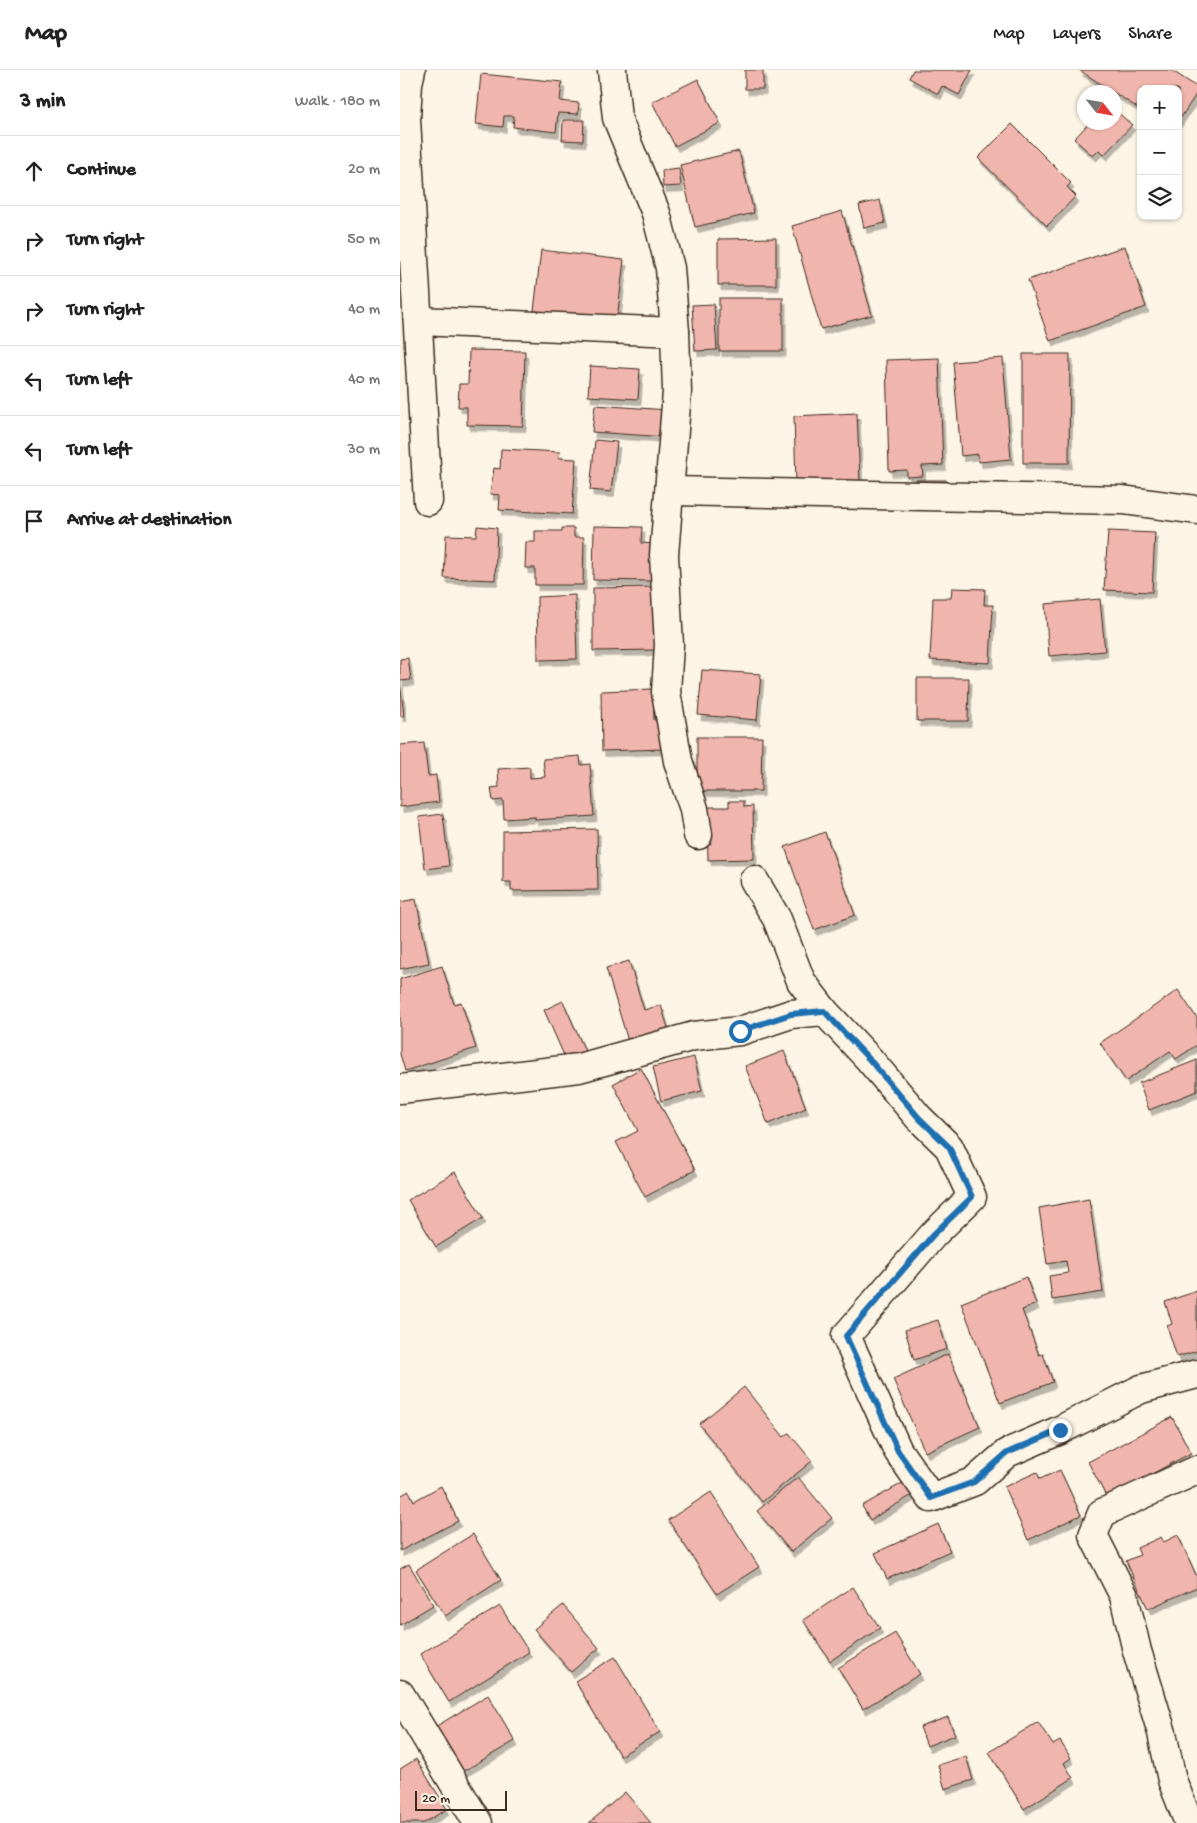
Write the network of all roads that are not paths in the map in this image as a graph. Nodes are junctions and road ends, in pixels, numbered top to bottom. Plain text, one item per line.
1 (411, 70) edge
2 (612, 70) edge
3 (408, 286) edge
4 (419, 321) junction
5 (676, 332) junction
6 (671, 491) junction
7 (428, 501) dead end
8 (1197, 510) edge
9 (698, 836) dead end
10 (754, 880) dead end
11 (824, 1011) junction
12 (400, 1088) edge
13 (1197, 1374) edge
14 (1197, 1470) edge
15 (400, 1694) edge
16 (478, 1823) edge
17 (1190, 1823) edge

1 - 3 street
2 - 5 street
3 - 4 street
4 - 5 street
4 - 7 street
5 - 6 street
6 - 8 street
6 - 9 street
10 - 11 street
11 - 12 street
11 - 13 street
14 - 17 street
15 - 16 street

